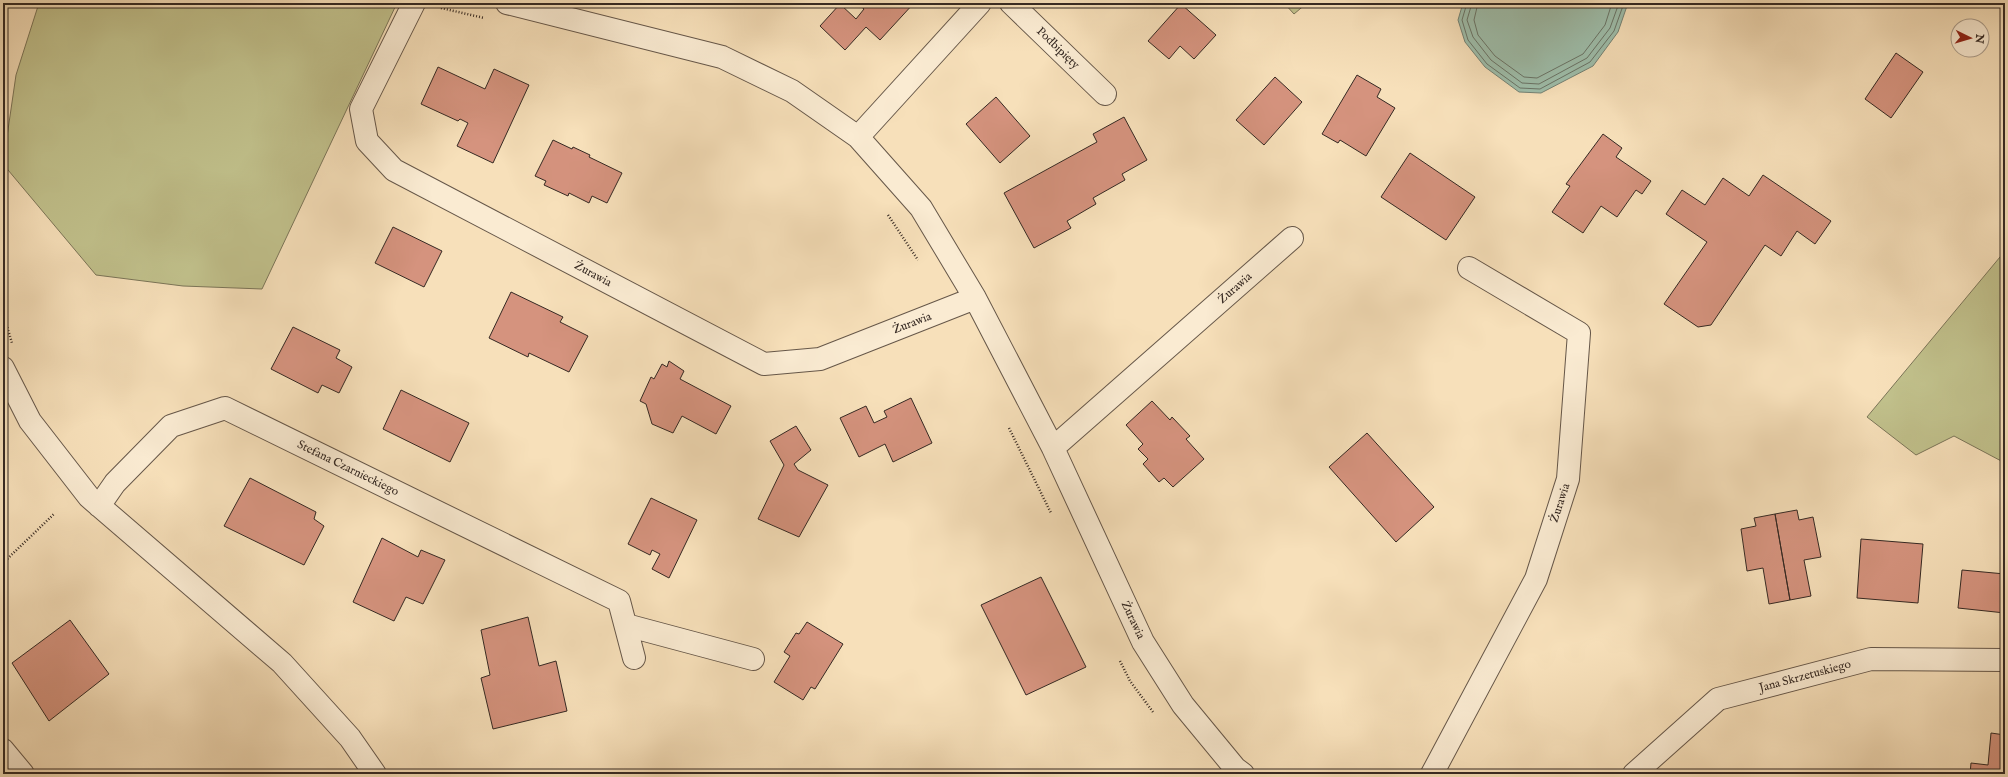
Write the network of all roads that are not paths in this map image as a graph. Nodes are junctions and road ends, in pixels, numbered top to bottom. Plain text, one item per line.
1 (414, 3) edge
2 (980, 3) edge
3 (1011, 3) edge
4 (518, 4) edge
5 (1105, 94) dead end
6 (858, 137) junction
7 (1292, 238) dead end
8 (1469, 268) dead end
9 (975, 298) junction
10 (3, 368) edge
11 (1053, 448) junction
12 (99, 506) junction
13 (626, 625) junction
14 (634, 658) dead end
15 (754, 659) dead end
16 (2005, 660) edge
17 (3, 750) edge
18 (1236, 772) edge
19 (23, 774) edge
20 (375, 774) edge
21 (1432, 774) edge
22 (1634, 774) edge

1 - 9 street, Żurawia
2 - 6 street
3 - 5 street, Podbipięty
4 - 6 street, Żurawia
6 - 9 street, Żurawia
7 - 11 street, Żurawia
8 - 21 street, Żurawia
9 - 11 street, Żurawia
10 - 12 street
11 - 18 street, Żurawia
12 - 13 street, Stefana Czarnieckiego
12 - 20 street
13 - 14 street
13 - 15 street
16 - 22 street, Jana Skrzetuskiego
17 - 19 street

